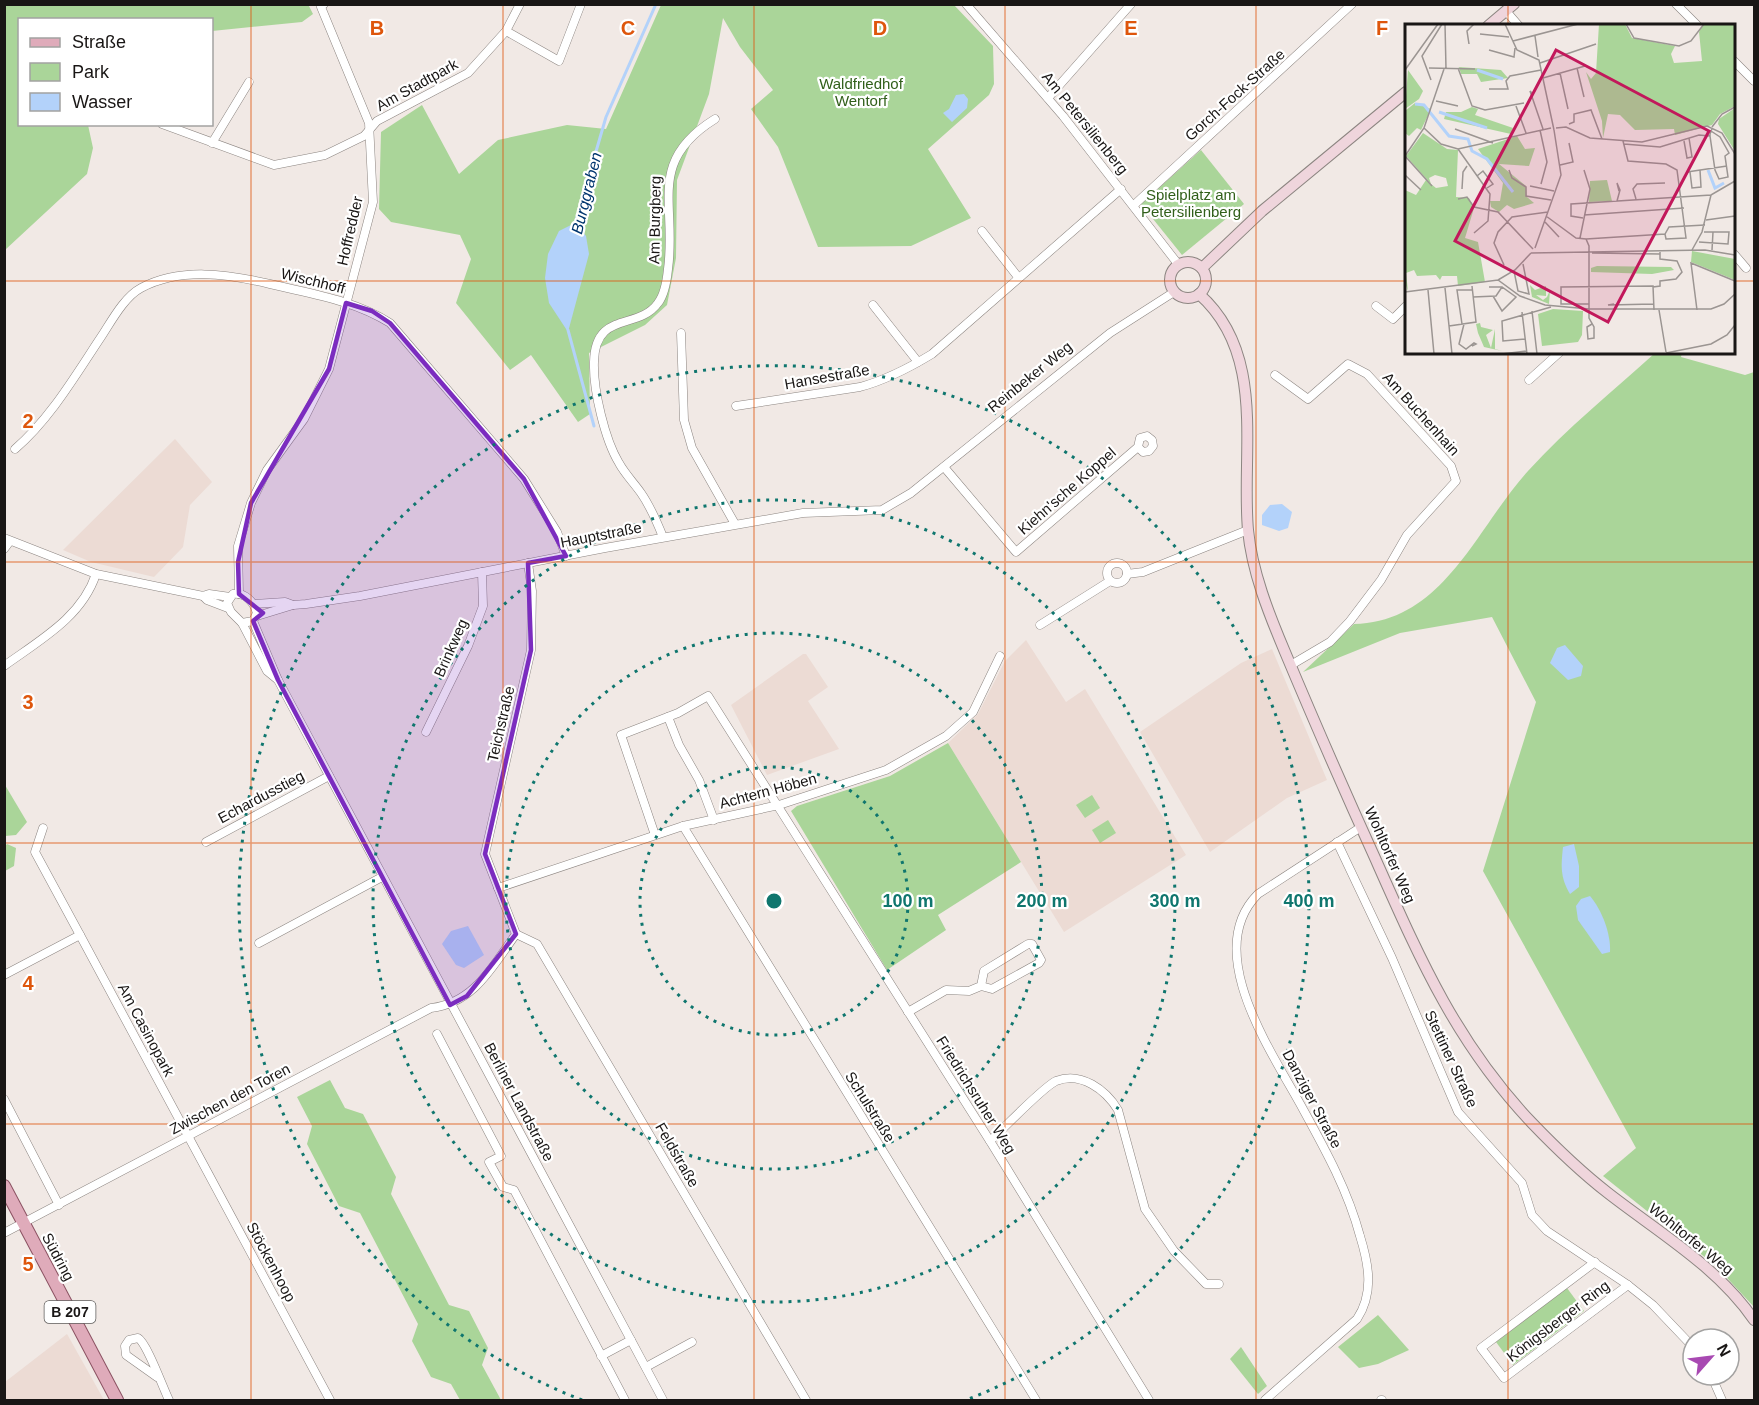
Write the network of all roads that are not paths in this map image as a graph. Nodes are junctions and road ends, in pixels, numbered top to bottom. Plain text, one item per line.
1 (324, 4) edge
2 (520, 4) edge
3 (581, 4) edge
4 (966, 4) edge
5 (1131, 4) edge
6 (1352, 4) edge
7 (1676, 4) edge
8 (1510, 8) edge
9 (1490, 24) edge
10 (1518, 24) edge
11 (1696, 24) edge
12 (506, 31) junction
13 (1735, 62) edge
14 (1755, 81) edge
15 (249, 82) dead end
16 (1405, 94) edge
17 (1048, 98) junction
18 (715, 119) dead end
19 (167, 126) edge
20 (368, 130) junction
21 (212, 143) junction
22 (1121, 189) junction
23 (1134, 205) junction
24 (982, 231) dead end
25 (1735, 255) edge
26 (1178, 264) junction
27 (1202, 268) junction
28 (1746, 268) dead end
29 (1018, 277) junction
30 (1174, 292) junction
31 (1199, 294) junction
32 (346, 303) junction
33 (873, 305) dead end
34 (1376, 306) dead end
35 (1405, 308) edge
36 (681, 333) dead end
37 (1558, 354) edge
38 (918, 362) junction
39 (1275, 375) dead end
40 (1529, 380) dead end
41 (736, 405) dead end
42 (1138, 447) dead end
43 (15, 449) dead end
44 (944, 467) junction
45 (911, 493) joint
46 (735, 524) junction
47 (1248, 530) junction
48 (663, 537) junction
49 (7, 540) edge
50 (4, 549) edge
51 (566, 555) junction
52 (528, 563) junction
53 (482, 572) junction
54 (96, 574) junction
55 (1127, 574) junction
56 (1110, 581) junction
57 (239, 594) junction
58 (204, 596) junction
59 (230, 597) junction
60 (254, 604) junction
61 (293, 605) junction
62 (228, 608) junction
63 (255, 619) junction
64 (242, 623) junction
65 (1040, 625) dead end
66 (1000, 656) dead end
67 (1291, 665) junction
68 (4, 666) edge
69 (278, 680) junction
70 (668, 717) junction
71 (426, 732) dead end
72 (329, 776) junction
73 (779, 806) junction
74 (714, 820) junction
75 (683, 826) junction
76 (1361, 827) junction
77 (43, 828) dead end
78 (655, 836) junction
79 (206, 842) dead end
80 (1337, 842) junction
81 (382, 877) junction
82 (498, 888) junction
83 (516, 934) junction
84 (80, 935) junction
85 (258, 943) dead end
86 (4, 975) edge
87 (981, 986) junction
88 (450, 1005) junction
89 (908, 1012) junction
90 (437, 1034) dead end
91 (4, 1099) edge
92 (188, 1137) junction
93 (990, 1141) junction
94 (4, 1186) edge
95 (59, 1205) junction
96 (23, 1223) junction
97 (4, 1233) edge
98 (1595, 1262) junction
99 (1219, 1284) dead end
100 (1628, 1285) junction
101 (1755, 1320) edge
102 (1681, 1334) edge
103 (631, 1340) junction
104 (692, 1342) dead end
105 (601, 1356) junction
106 (645, 1367) junction
107 (157, 1377) junction
108 (1716, 1387) edge
109 (117, 1401) edge
110 (169, 1401) edge
111 (330, 1401) edge
112 (625, 1401) edge
113 (663, 1401) edge
114 (806, 1401) edge
115 (1036, 1401) edge
116 (1149, 1401) edge
117 (1264, 1401) edge
118 (1722, 1401) edge

1 - 20 street, Hoffredder
2 - 12 street, Am Stadtpark
3 - 12 street
4 - 17 street, Am Petersilienberg
5 - 17 street
6 - 23 street, Gorch-Fock-Straße
7 - 11 street
8 - 9 main road
8 - 10 street
12 - 20 street, Am Stadtpark
13 - 14 street
15 - 21 street
16 - 27 main road
17 - 22 street, Am Petersilienberg
18 - 48 street, Am Burgberg
19 - 21 street, Am Stadtpark
20 - 21 street, Am Stadtpark
20 - 32 street, Hoffredder
22 - 23 street, Am Petersilienberg
22 - 29 street, Hansestraße
23 - 26 street, Am Petersilienberg
24 - 29 street
25 - 28 street
26 - 27 main road
26 - 30 main road
27 - 31 main road
29 - 38 street, Hansestraße
30 - 31 main road
30 - 44 street, Reinbeker Weg
31 - 47 main road, Wohltorfer Weg
32 - 43 street, Wischhoff
32 - 51 street, Wischhoff
32 - 57 street, Hoffredder
33 - 38 street
34 - 35 street
36 - 46 street
37 - 40 street
38 - 41 street, Hansestraße
39 - 67 street, Am Buchenhain
42 - 44 street, Kiehn'sche Koppel
44 - 45 street, Reinbeker Weg
45 - 46 street, Hauptstraße
46 - 48 street, Hauptstraße
47 - 55 street
47 - 67 main road, Wohltorfer Weg
48 - 51 street, Hauptstraße
49 - 50 street
49 - 54 street
51 - 52 street, Hauptstraße
52 - 53 street, Hauptstraße
52 - 82 street, Teichstraße
53 - 61 street, Hauptstraße
53 - 71 street, Brinkweg
54 - 58 street
54 - 68 street
55 - 56 street
55 - 56 street
56 - 65 street
57 - 59 street
57 - 60 street
58 - 59 street
58 - 62 street
59 - 62 street
60 - 61 street, Hauptstraße
60 - 63 street
61 - 63 street, Hauptstraße
62 - 64 street
63 - 64 street
63 - 69 street, Berliner Landstraße
64 - 69 street, Berliner Landstraße
66 - 73 street, Achtern Höben
67 - 76 main road, Wohltorfer Weg
69 - 72 street, Berliner Landstraße
70 - 73 street, Friedrichsruher Weg
70 - 74 street
70 - 78 street
72 - 79 street, Echardusstieg
72 - 81 street, Berliner Landstraße
73 - 74 street, Achtern Höben
73 - 89 street, Friedrichsruher Weg
74 - 75 street, Achtern Höben
75 - 78 street, Achtern Höben
75 - 115 street, Schulstraße
76 - 80 street, Danziger Straße
76 - 101 main road, Wohltorfer Weg
77 - 84 street, Am Casinopark
78 - 82 street, Achtern Höben
80 - 98 street, Stettiner Straße
80 - 117 street, Danziger Straße
81 - 85 street
81 - 88 street, Berliner Landstraße
82 - 83 street, Teichstraße
83 - 88 street, Zwischen den Toren
83 - 114 street, Feldstraße
84 - 86 street
84 - 92 street, Am Casinopark
87 - 87 street
87 - 89 street
88 - 92 street, Zwischen den Toren
88 - 103 street, Berliner Landstraße
89 - 93 street, Friedrichsruher Weg
90 - 105 street
91 - 95 street
92 - 95 street, Zwischen den Toren
92 - 111 street, Stöckenhoop
93 - 99 street
93 - 116 street, Friedrichsruher Weg
94 - 96 main road, Südring / B 207
95 - 96 street, Zwischen den Toren
96 - 97 street, Südring
96 - 109 main road, Südring / B 207
98 - 100 street, Stettiner Straße
98 - 100 street, Königsberger Ring
100 - 102 street, Stettiner Straße
103 - 105 street
103 - 106 street, Berliner Landstraße
104 - 106 street
105 - 112 street
106 - 113 street, Berliner Landstraße
107 - 107 street
107 - 110 street
108 - 118 street

